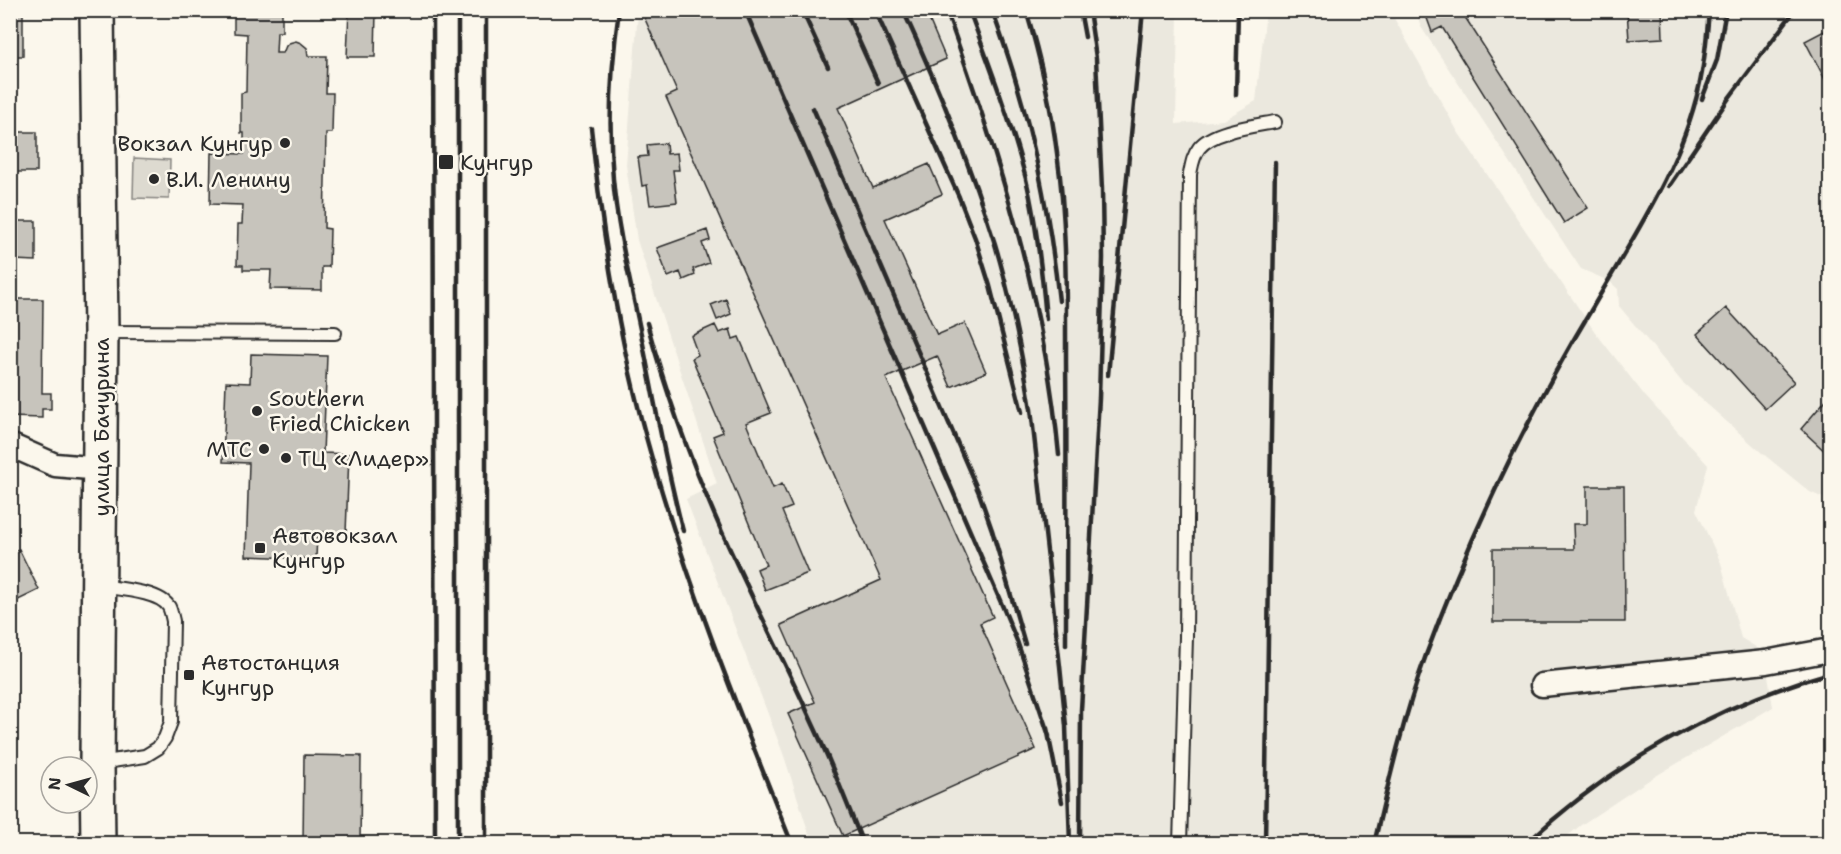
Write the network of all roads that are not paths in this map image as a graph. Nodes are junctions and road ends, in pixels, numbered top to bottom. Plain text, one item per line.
1 (97, 10) edge
2 (1275, 122) dead end
3 (101, 332) junction
4 (335, 333) dead end
5 (10, 445) edge
6 (101, 469) junction
7 (100, 586) junction
8 (1830, 650) edge
9 (1542, 685) dead end
10 (97, 755) edge
11 (99, 763) edge
12 (98, 815) edge
13 (98, 843) edge
14 (1180, 843) edge

1 - 3 street, улица Бачурина
2 - 14 lane
3 - 4 lane
3 - 6 street, улица Бачурина
5 - 6 street
6 - 7 street, улица Бачурина
7 - 10 street, улица Бачурина
7 - 11 lane
8 - 9 street
12 - 13 street, улица Бачурина

